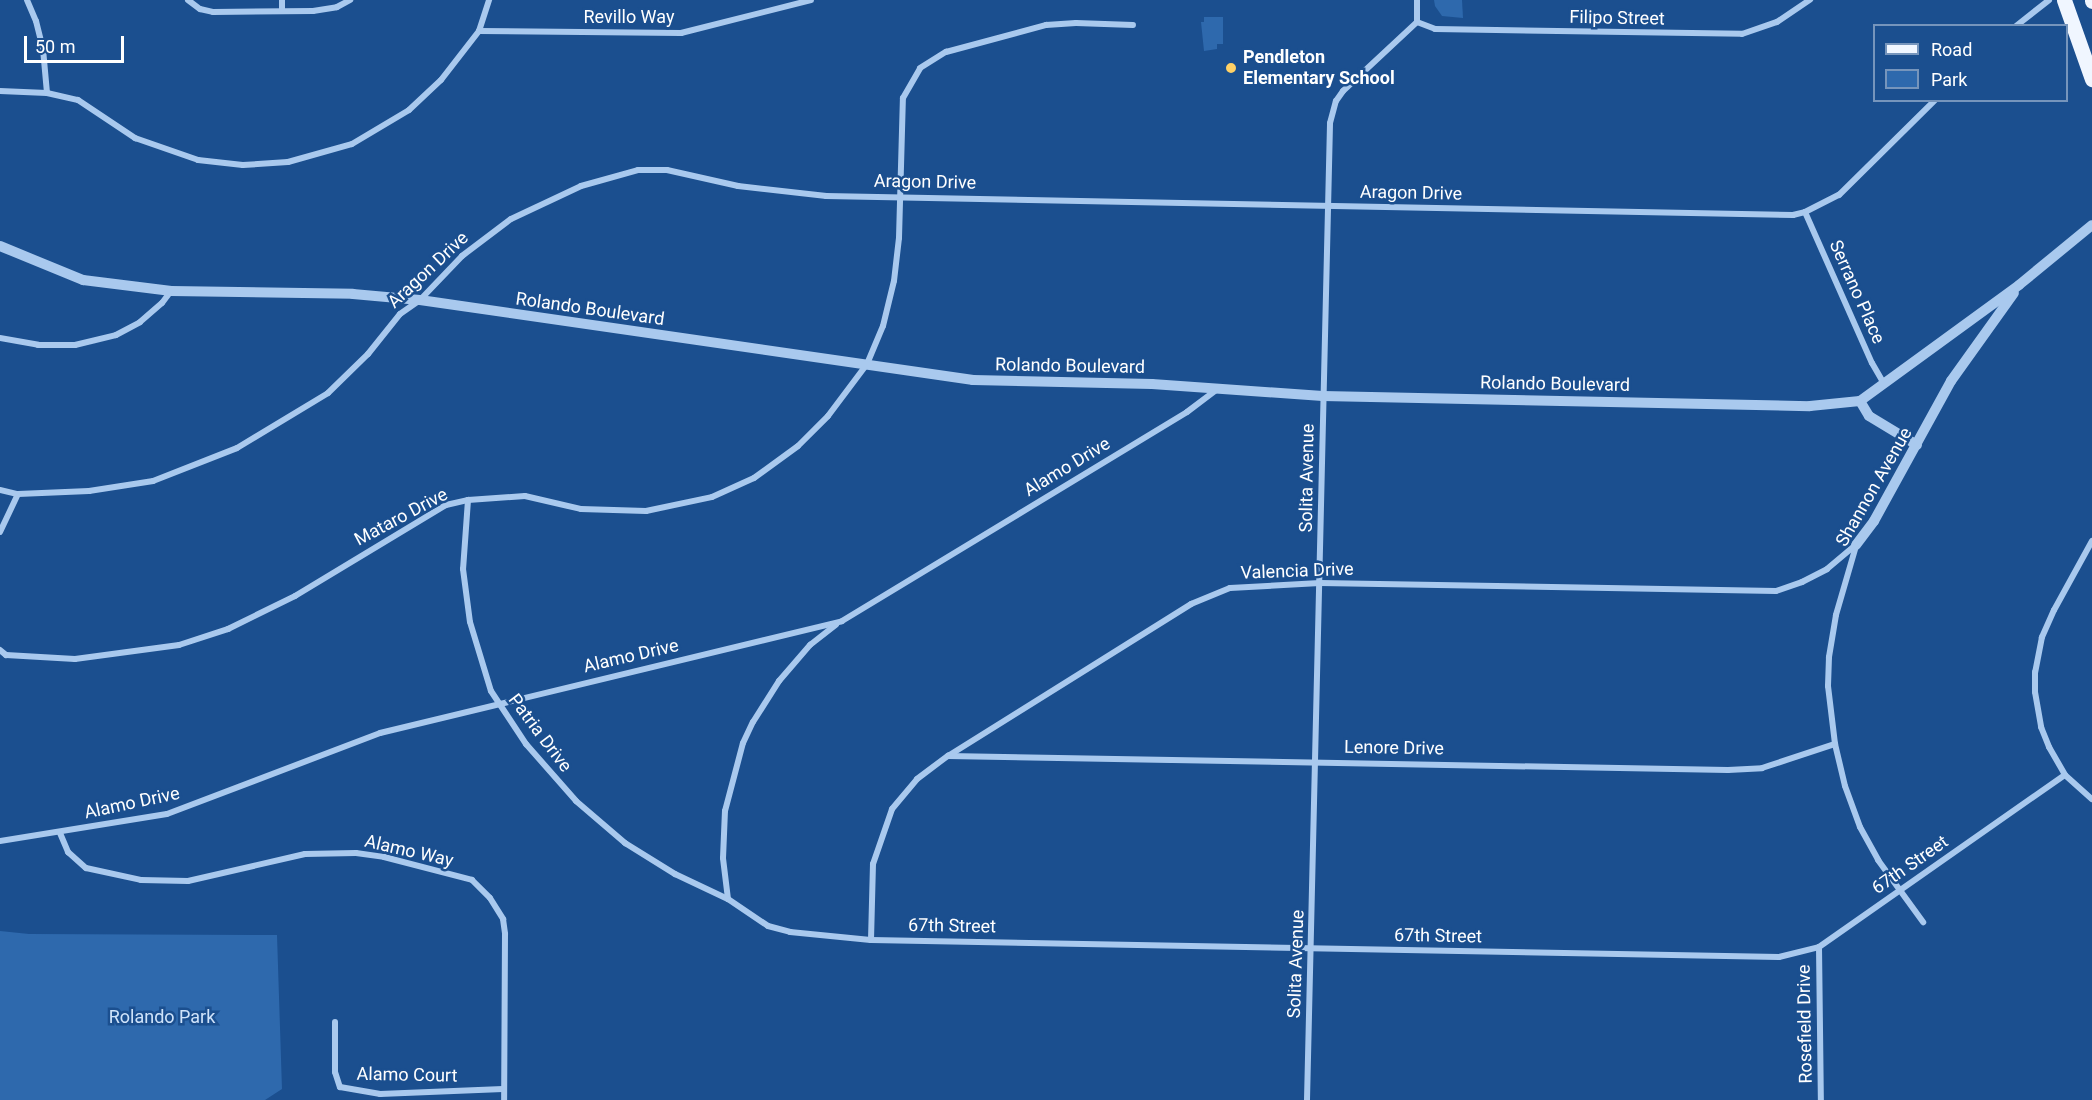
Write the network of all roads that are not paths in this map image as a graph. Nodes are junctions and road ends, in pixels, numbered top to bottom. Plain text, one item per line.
1 (27, 0) edge
2 (188, 0) edge
3 (282, 0) edge
4 (350, 0) edge
5 (489, 0) edge
6 (811, 0) edge
7 (1417, 0) edge
8 (1810, 0) edge
9 (2049, 0) edge
10 (2064, 0) edge
11 (282, 10) junction
12 (1417, 21) junction
13 (2019, 24) edge
14 (1133, 25) dead end
15 (479, 31) junction
16 (2092, 79) edge
17 (0, 91) edge
18 (48, 93) junction
19 (1933, 102) edge
20 (900, 196) junction
21 (1328, 207) junction
22 (1805, 212) junction
23 (2092, 225) edge
24 (0, 246) edge
25 (2019, 285) junction
26 (171, 291) junction
27 (420, 300) junction
28 (0, 338) edge
29 (867, 364) junction
30 (1884, 384) junction
31 (1220, 387) junction
32 (1323, 396) junction
33 (1860, 401) junction
34 (1917, 445) junction
35 (0, 490) edge
36 (18, 494) junction
37 (468, 500) junction
38 (0, 532) edge
39 (2092, 541) edge
40 (1856, 545) junction
41 (1320, 583) junction
42 (842, 621) junction
43 (0, 650) edge
44 (499, 703) junction
45 (1835, 744) junction
46 (948, 756) junction
47 (1316, 762) junction
48 (2066, 775) junction
49 (2092, 799) edge
50 (60, 833) junction
51 (0, 841) edge
52 (1900, 891) junction
53 (728, 899) junction
54 (1923, 922) dead end
55 (872, 940) junction
56 (1819, 947) junction
57 (1312, 949) junction
58 (335, 1022) dead end
59 (504, 1089) junction
60 (504, 1100) edge
61 (1307, 1100) edge
62 (1821, 1100) edge

1 - 18 street
2 - 11 street
3 - 11 street
4 - 11 street
5 - 15 street
6 - 15 street, Revillo Way
7 - 12 street
8 - 12 street, Filipo Street
9 - 13 street
10 - 16 main road
12 - 21 street, Solita Avenue
14 - 20 street, Mataro Drive
15 - 18 street
17 - 18 street
19 - 22 street, Aragon Drive
20 - 21 street, Aragon Drive
20 - 27 street, Aragon Drive
20 - 29 street, Mataro Drive
21 - 22 street, Aragon Drive
21 - 32 street, Solita Avenue
22 - 30 street, Serrano Place
23 - 25 street, Rolando Boulevard
24 - 26 street, Rolando Boulevard
25 - 30 street, Rolando Boulevard
25 - 34 street, Shannon Avenue
26 - 27 street, Rolando Boulevard
26 - 28 street
27 - 29 street, Rolando Boulevard
27 - 36 street, Aragon Drive
29 - 31 street, Rolando Boulevard
29 - 37 street, Mataro Drive
30 - 33 street, Rolando Boulevard
31 - 32 street, Rolando Boulevard
31 - 42 street, Alamo Drive
32 - 33 street, Rolando Boulevard
32 - 41 street, Solita Avenue
33 - 34 street
34 - 40 street, Shannon Avenue
35 - 36 street, Aragon Drive
36 - 38 street
37 - 43 street, Mataro Drive
37 - 44 street, Patria Drive
39 - 48 street
40 - 41 street, Valencia Drive
40 - 45 street, Shannon Avenue
41 - 46 street, Valencia Drive
41 - 47 street, Solita Avenue
42 - 44 street, Alamo Drive
42 - 53 street
44 - 50 street, Alamo Drive
44 - 53 street, Patria Drive
45 - 47 street, Lenore Drive
45 - 52 street, Shannon Avenue
46 - 47 street, Lenore Drive
46 - 55 street, Valencia Drive
47 - 57 street, Solita Avenue
48 - 49 street
48 - 52 street, 67th Street
50 - 51 street, Alamo Drive
50 - 59 street, Alamo Way
52 - 54 street, Shannon Avenue
52 - 56 street, 67th Street
53 - 55 street, 67th Street
55 - 57 street, 67th Street
56 - 57 street, 67th Street
56 - 62 street, Rosefield Drive
57 - 61 street, Solita Avenue
58 - 59 street, Alamo Court
59 - 60 street, Alamo Way

